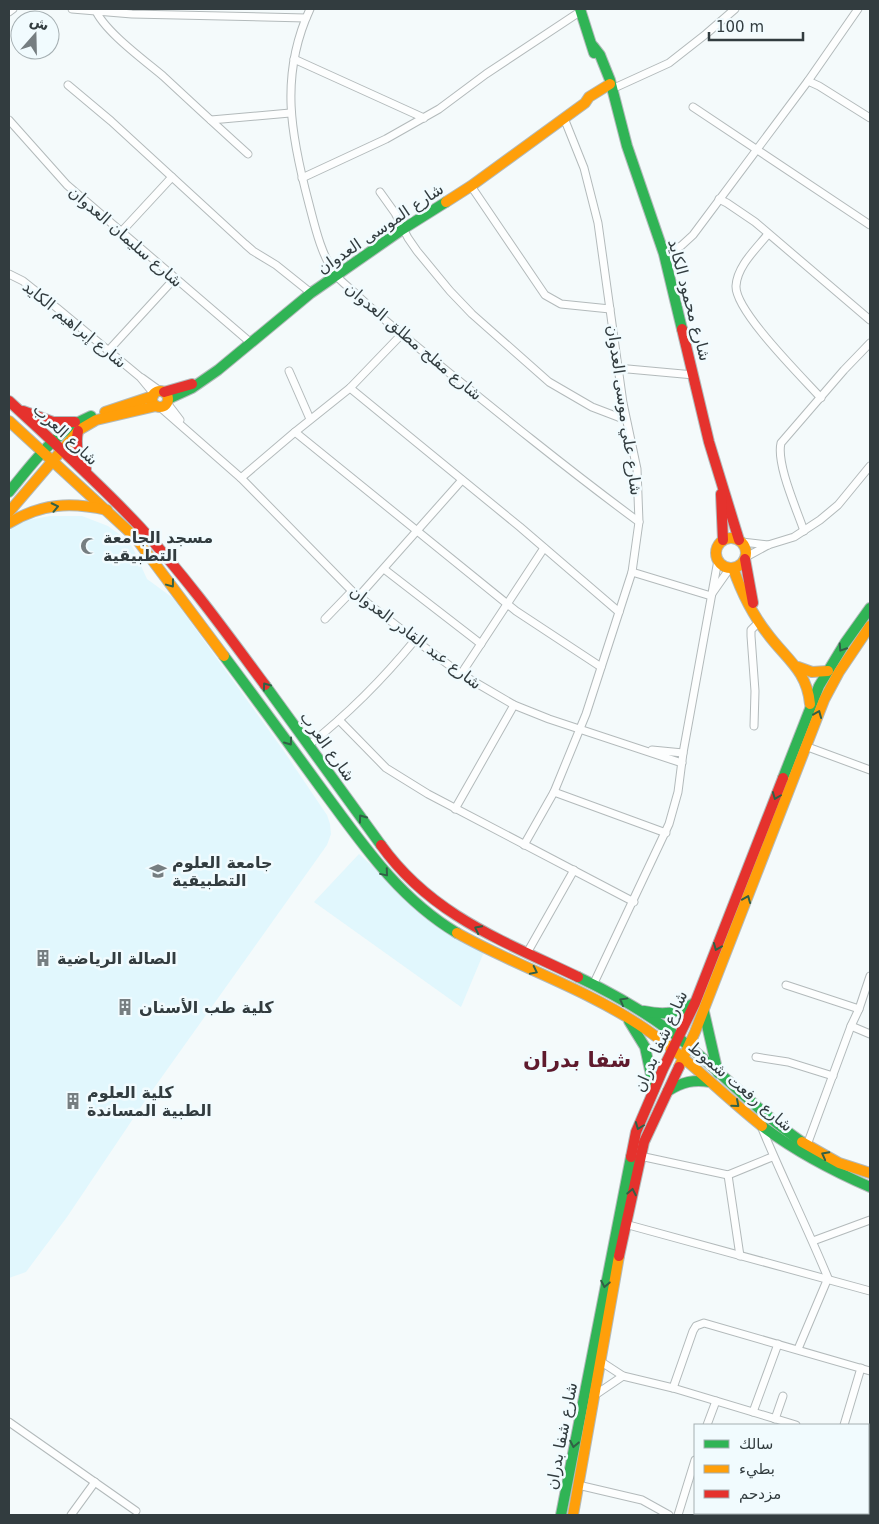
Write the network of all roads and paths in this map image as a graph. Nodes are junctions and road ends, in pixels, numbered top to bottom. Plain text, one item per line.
1 (14, 9) edge
2 (72, 9) edge
3 (310, 9) edge
4 (735, 9) edge
5 (858, 9) edge
6 (95, 10) edge
7 (581, 10) edge
8 (9, 12) edge
9 (306, 18) junction
10 (294, 59) junction
11 (808, 81) junction
12 (68, 86) dead end
13 (609, 88) junction
14 (693, 107) dead end
15 (290, 113) junction
16 (424, 118) junction
17 (564, 118) junction
18 (870, 118) edge
19 (9, 120) edge
20 (211, 120) junction
21 (757, 148) junction
22 (248, 154) dead end
23 (172, 176) junction
24 (302, 178) junction
25 (471, 186) junction
26 (380, 192) dead end
27 (719, 199) junction
28 (870, 225) edge
29 (403, 229) junction
30 (122, 231) junction
31 (768, 234) junction
32 (664, 254) junction
33 (9, 274) edge
34 (336, 275) junction
35 (175, 278) junction
36 (311, 293) junction
37 (610, 309) junction
38 (870, 320) edge
39 (402, 334) junction
40 (251, 343) junction
41 (870, 343) edge
42 (108, 351) junction
43 (618, 368) junction
44 (289, 371) dead end
45 (694, 375) junction
46 (350, 388) junction
47 (160, 398) junction
48 (821, 398) junction
49 (9, 401) edge
50 (18, 409) junction
51 (310, 420) junction
52 (626, 420) junction
53 (9, 421) edge
54 (77, 426) junction
55 (295, 432) junction
56 (53, 442) junction
57 (61, 450) junction
58 (44, 452) junction
59 (53, 460) junction
60 (870, 466) edge
61 (92, 478) junction
62 (241, 478) junction
63 (462, 480) junction
64 (721, 486) junction
65 (9, 492) edge
66 (107, 510) junction
67 (9, 512) edge
68 (9, 522) edge
69 (639, 522) junction
70 (418, 531) junction
71 (804, 531) junction
72 (723, 540) junction
73 (740, 541) junction
74 (768, 545) junction
75 (544, 548) junction
76 (746, 558) junction
77 (718, 560) junction
78 (732, 568) junction
79 (384, 569) junction
80 (632, 572) junction
81 (352, 590) junction
82 (359, 596) junction
83 (711, 596) junction
84 (508, 604) junction
85 (870, 608) edge
86 (619, 612) junction
87 (757, 618) junction
88 (325, 619) dead end
89 (870, 626) edge
90 (415, 640) junction
91 (481, 644) junction
92 (796, 666) junction
93 (601, 667) junction
94 (828, 671) junction
95 (461, 674) junction
96 (514, 705) junction
97 (810, 707) junction
98 (339, 720) junction
99 (754, 726) dead end
100 (580, 730) junction
101 (309, 745) junction
102 (805, 746) junction
103 (644, 750) junction
104 (683, 753) junction
105 (682, 763) junction
106 (870, 770) edge
107 (554, 792) junction
108 (455, 809) junction
109 (666, 833) junction
110 (524, 845) junction
111 (574, 870) junction
112 (634, 902) junction
113 (527, 953) junction
114 (870, 976) edge
115 (593, 985) junction
116 (786, 985) dead end
117 (695, 1003) junction
118 (859, 1009) junction
119 (639, 1010) junction
120 (704, 1010) junction
121 (627, 1018) junction
122 (851, 1026) junction
123 (870, 1034) edge
124 (678, 1038) junction
125 (688, 1046) junction
126 (673, 1049) junction
127 (756, 1056) dead end
128 (683, 1057) junction
129 (718, 1074) junction
130 (833, 1076) junction
131 (710, 1082) junction
132 (654, 1089) junction
133 (667, 1091) junction
134 (760, 1126) junction
135 (807, 1145) junction
136 (640, 1156) junction
137 (772, 1157) junction
138 (870, 1173) edge
139 (728, 1176) junction
140 (870, 1187) edge
141 (870, 1220) edge
142 (626, 1224) junction
143 (813, 1241) junction
144 (740, 1256) junction
145 (828, 1278) junction
146 (870, 1291) edge
147 (778, 1344) junction
148 (798, 1350) junction
149 (600, 1361) junction
150 (861, 1368) junction
151 (870, 1371) edge
152 (623, 1376) junction
153 (673, 1388) junction
154 (594, 1395) junction
155 (783, 1396) dead end
156 (716, 1401) junction
157 (753, 1412) junction
158 (775, 1419) junction
159 (707, 1424) edge
160 (792, 1424) edge
161 (844, 1424) edge
162 (9, 1425) edge
163 (693, 1473) edge
164 (95, 1482) junction
165 (578, 1485) junction
166 (136, 1511) dead end
167 (561, 1513) edge
168 (573, 1514) edge
169 (71, 1515) edge
170 (669, 1515) edge
171 (678, 1515) edge

1 - 8 street
2 - 6 street
3 - 9 street, شارع مفلح مطلق العدوان
4 - 13 street
5 - 11 street
6 - 9 street
6 - 20 street
7 - 13 main road, شارع محمود الكايد
7 - 16 street
9 - 10 street, شارع مفلح مطلق العدوان
10 - 15 street, شارع مفلح مطلق العدوان
10 - 16 street
11 - 18 street
11 - 21 street
12 - 23 street
13 - 17 main road, شارع الموسى العدوان
13 - 32 main road, شارع محمود الكايد
14 - 21 street
15 - 20 street
15 - 24 street, شارع مفلح مطلق العدوان
16 - 24 street
17 - 25 main road, شارع الموسى العدوان
17 - 37 street, شارع علي موسى العدوان
19 - 30 street, شارع سليمان العدوان
20 - 22 street
21 - 27 street
21 - 28 street
23 - 30 street
23 - 36 street
24 - 34 street, شارع مفلح مطلق العدوان
25 - 29 main road, شارع الموسى العدوان
25 - 37 street
26 - 29 street
27 - 31 street
27 - 32 street
29 - 34 main road, شارع الموسى العدوان
29 - 52 street
30 - 35 street, شارع سليمان العدوان
31 - 38 street
31 - 48 street
32 - 45 main road, شارع محمود الكايد
33 - 42 street, شارع إبراهيم الكايد
34 - 36 main road, شارع الموسى العدوان
34 - 39 street, شارع مفلح مطلق العدوان
35 - 40 street, شارع سليمان العدوان
35 - 42 street
36 - 40 main road, شارع الموسى العدوان
37 - 43 street, شارع علي موسى العدوان
39 - 46 street
39 - 69 street, شارع مفلح مطلق العدوان
40 - 47 main road, شارع الموسى العدوان
41 - 48 street
42 - 47 street, شارع إبراهيم الكايد
43 - 45 street
43 - 52 street, شارع علي موسى العدوان
44 - 51 street
45 - 64 main road, شارع محمود الكايد
46 - 51 street
46 - 63 street
47 - 54 main road, شارع الموسى العدوان
47 - 62 street, شارع عبد القادر العدوان
48 - 71 street
49 - 50 main road, شارع العرب
50 - 54 main road
50 - 56 main road, شارع العرب
51 - 55 street
52 - 69 street, شارع علي موسى العدوان
53 - 58 main road, شارع العرب
54 - 56 main road, شارع الموسى العدوان
54 - 57 main road, شارع الموسى العدوان
54 - 61 main road
55 - 62 street
55 - 70 street
56 - 57 main road, شارع العرب
56 - 58 main road, شارع الموسى العدوان
57 - 59 main road, شارع الموسى العدوان
57 - 61 main road, شارع العرب
58 - 59 main road, شارع العرب
58 - 65 main road, شارع الموسى العدوان
59 - 66 main road, شارع العرب
59 - 67 main road, شارع الموسى العدوان
60 - 71 street
101 -> 61 main road, شارع العرب
62 - 81 street, شارع عبد القادر العدوان
63 - 70 street
63 - 75 street
64 - 72 main road, شارع محمود الكايد
64 - 73 main road, شارع محمود الكايد
68 -> 66 main road
66 -> 121 main road, شارع العرب
69 - 80 street, شارع علي موسى العدوان
70 - 79 street
70 - 84 street
71 - 74 street
72 - 73 main road
72 - 77 main road
73 - 74 street
73 - 76 main road
74 - 76 street
75 - 84 street
75 - 86 street
76 - 78 main road
76 - 87 main road
77 - 78 main road
77 - 83 street
78 - 83 street
78 - 87 main road
79 - 82 street
79 - 91 street
80 - 83 street
80 - 86 street, شارع علي موسى العدوان
81 - 82 street, شارع عبد القادر العدوان
81 - 88 street
82 - 90 street, شارع عبد القادر العدوان
83 - 104 street
84 - 91 street
84 - 93 street
85 -> 94 main road, شارع شفا بدران
86 - 93 street, شارع علي موسى العدوان
87 - 92 main road
87 - 99 street
102 -> 89 main road, شارع شفا بدران
90 - 95 street, شارع عبد القادر العدوان
90 - 98 street
91 - 95 street
92 - 94 main road
92 - 97 main road
93 - 100 street, شارع علي موسى العدوان
94 - 97 main road, شارع شفا بدران
95 - 96 street, شارع عبد القادر العدوان
96 - 100 street, شارع عبد القادر العدوان
96 - 108 street
97 -> 117 main road, شارع شفا بدران
98 - 101 street
98 - 108 street
100 - 103 street, شارع عبد القادر العدوان
100 - 107 street, شارع علي موسى العدوان
113 -> 101 main road, شارع العرب
102 - 106 street
120 -> 102 main road, شارع شفا بدران
103 - 104 street, شارع عبد القادر العدوان
103 - 105 street, شارع عبد القادر العدوان
104 - 105 street
105 - 109 street
107 - 109 street
107 - 110 street, شارع علي موسى العدوان
108 - 110 street
109 - 112 street
110 - 111 street
111 - 112 street
111 - 113 street
112 - 115 street
113 - 115 main road, شارع العرب
114 - 118 street
119 -> 115 main road, شارع العرب
116 - 118 street
117 - 119 main road
117 - 124 main road, شارع شفا بدران
118 - 122 street
119 - 124 main road, شارع العرب
120 - 125 main road, شارع شفا بدران
120 - 129 main road
121 - 126 main road, شارع العرب
121 - 132 main road
122 - 123 street
122 - 130 street
124 - 125 main road, شارع رفعت شموط
124 - 126 main road, شارع شفا بدران
125 - 128 main road, شارع شفا بدران
125 - 129 main road, شارع رفعت شموط
126 - 128 main road, شارع رفعت شموط
126 - 132 main road, شارع شفا بدران
127 - 130 street
128 - 131 main road, شارع رفعت شموط
128 - 133 main road, شارع شفا بدران
129 - 135 main road, شارع رفعت شموط
130 - 135 street
131 - 133 main road
131 -> 134 main road, شارع رفعت شموط
132 -> 167 main road, شارع شفا بدران
133 - 136 main road, شارع شفا بدران
134 - 137 street
134 - 140 main road, شارع رفعت شموط
138 -> 135 main road, شارع رفعت شموط
136 - 139 street
142 -> 136 main road, شارع شفا بدران
137 - 139 street
137 - 143 street
139 - 144 street
141 - 143 street
142 - 144 street
142 - 149 main road, شارع شفا بدران
143 - 145 street
144 - 145 street
145 - 146 street
145 - 148 street
147 - 148 street
147 - 153 street
147 - 157 street
148 - 150 street
149 - 152 street
149 - 154 main road, شارع شفا بدران
150 - 151 street
150 - 161 street
152 - 153 street
152 - 154 street
153 - 156 street
154 - 165 main road, شارع شفا بدران
155 - 158 street
156 - 157 street
156 - 159 street
157 - 158 street
158 - 160 street
162 - 164 street
163 - 171 street
164 - 166 street
164 - 169 street
165 - 168 main road, شارع شفا بدران
165 - 170 street
167 - 168 main road

